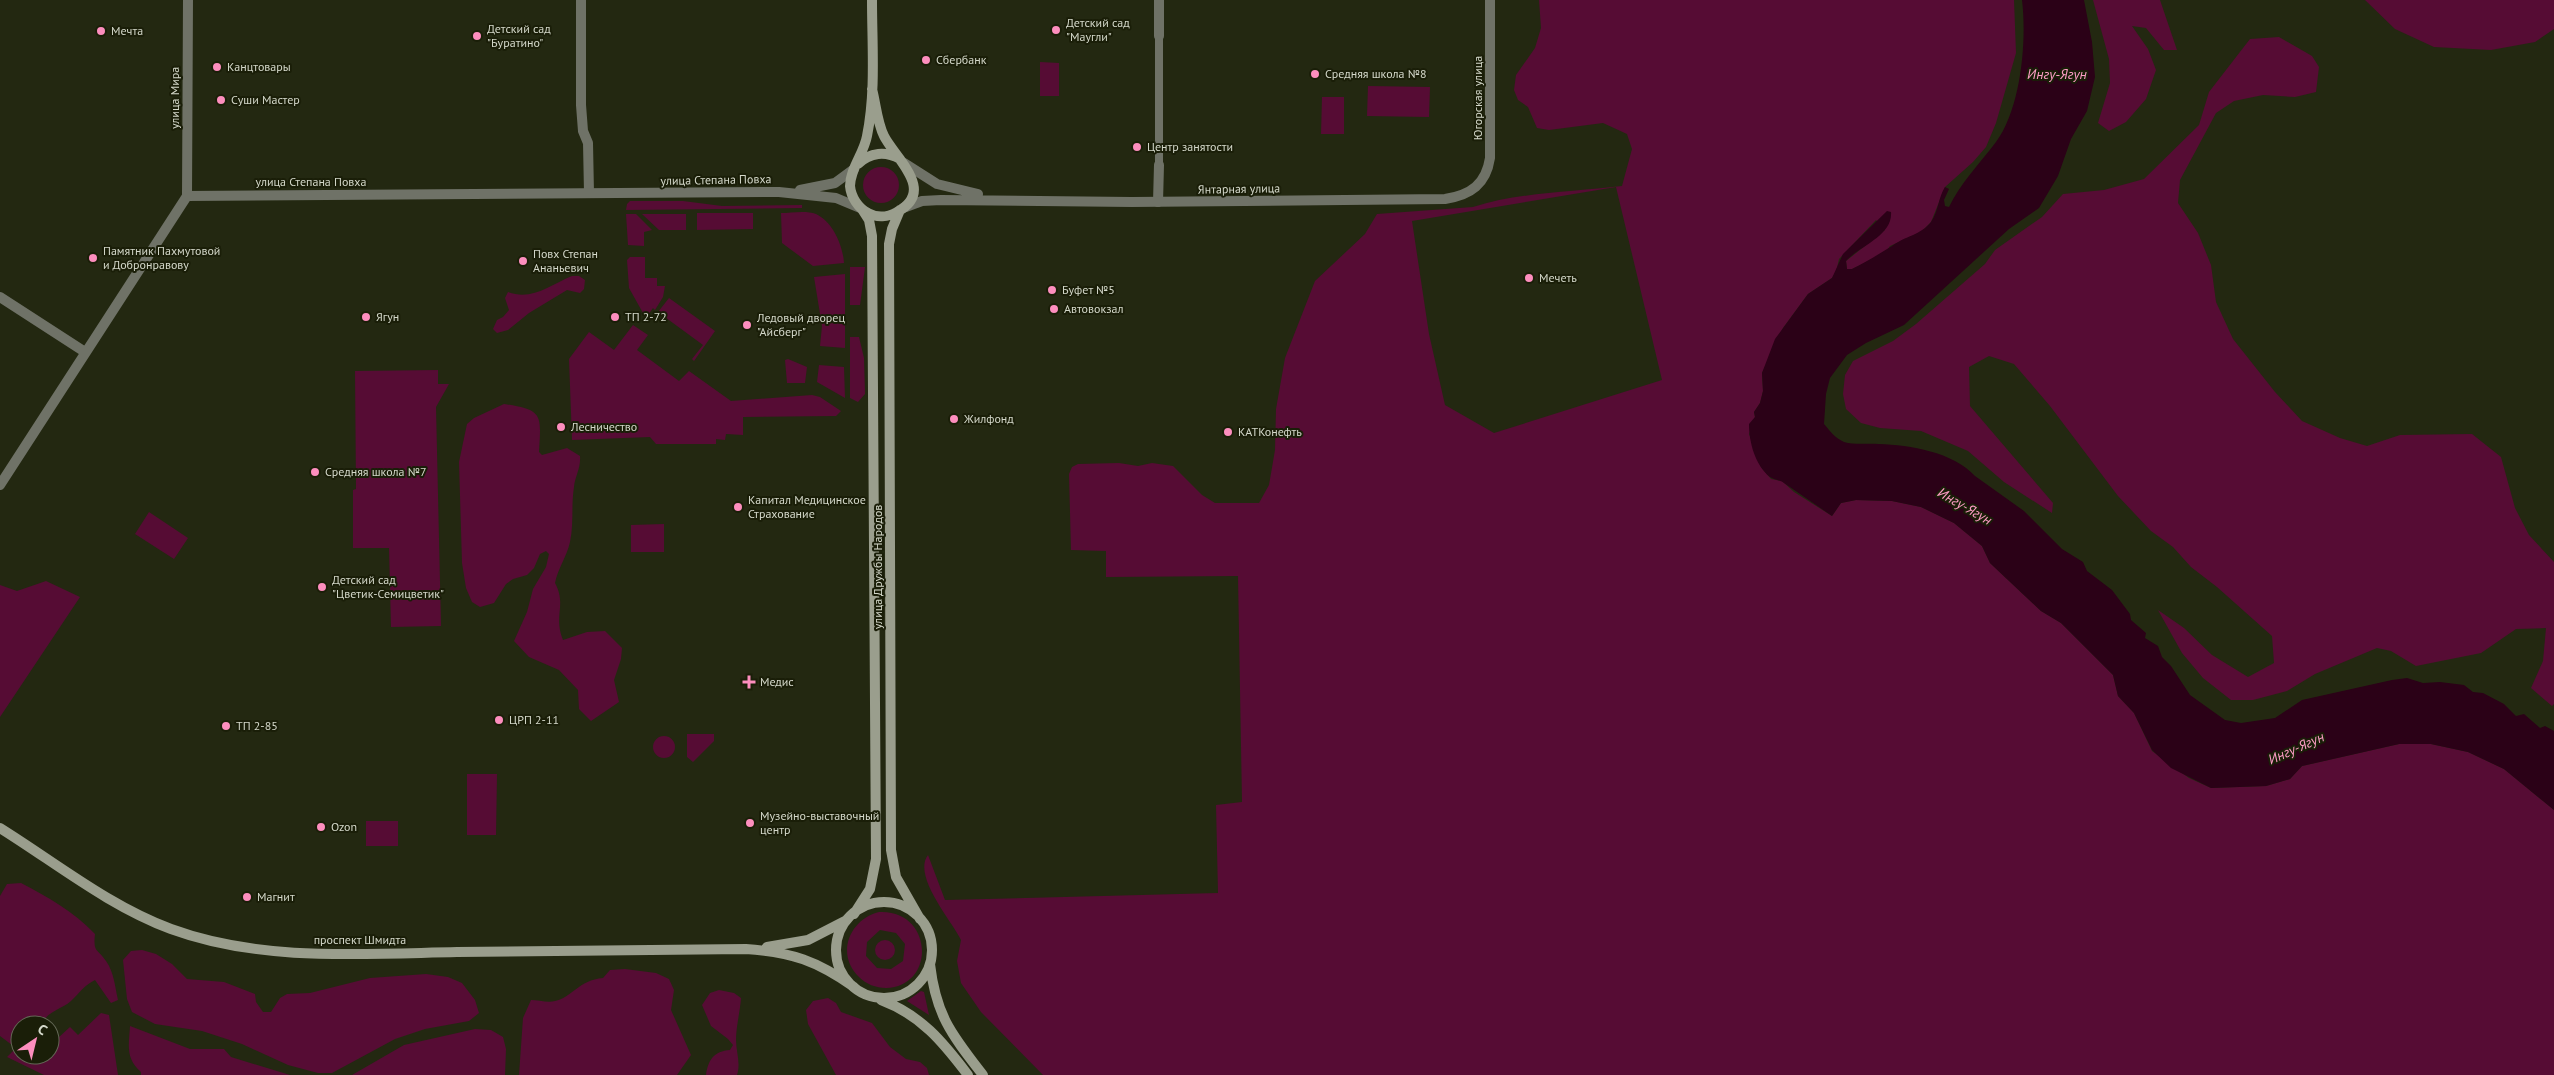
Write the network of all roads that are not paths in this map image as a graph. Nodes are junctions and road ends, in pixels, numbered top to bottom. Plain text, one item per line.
1 (188, 0) edge
2 (581, 0) edge
3 (872, 0) edge
4 (1159, 0) edge
5 (1490, 0) edge
6 (1159, 36) joint
7 (872, 89) junction
8 (902, 161) junction
9 (1159, 165) joint
10 (856, 167) junction
11 (1474, 190) joint
12 (779, 192) junction
13 (589, 194) junction
14 (186, 196) junction
15 (1004, 199) junction
16 (1158, 202) junction
17 (862, 209) junction
18 (902, 209) junction
19 (0, 298) edge
20 (85, 352) junction
21 (0, 485) edge
22 (1, 829) edge
23 (852, 916) junction
24 (920, 919) junction
25 (746, 949) junction
26 (930, 962) junction
27 (854, 987) junction
28 (868, 995) junction
29 (968, 1075) edge
30 (983, 1075) edge

1 - 14 street, улица Мира
2 - 13 street
3 - 7 main road
4 - 6 street
5 - 11 street, Югорская улица
6 - 9 street
7 - 8 main road
7 - 10 main road
8 - 10 main road
8 - 15 street
8 - 18 main road
9 - 16 street
10 - 12 street
10 - 17 main road
11 - 16 street, Янтарная улица
12 - 13 street, улица Степана Повха
12 - 17 street
13 - 14 street, улица Степана Повха
14 - 20 street
15 - 16 street, Янтарная улица
15 - 18 street
17 - 18 main road
17 - 23 main road, улица Дружбы Народов
18 - 24 main road, улица Дружбы Народов
19 - 20 street
20 - 21 street
22 - 25 main road, проспект Шмидта
23 - 24 main road
23 - 25 main road, проспект Шмидта
23 - 27 main road
24 - 26 main road
25 - 27 main road, проспект Шмидта
26 - 28 main road
26 - 30 main road
27 - 28 main road
28 - 29 main road

